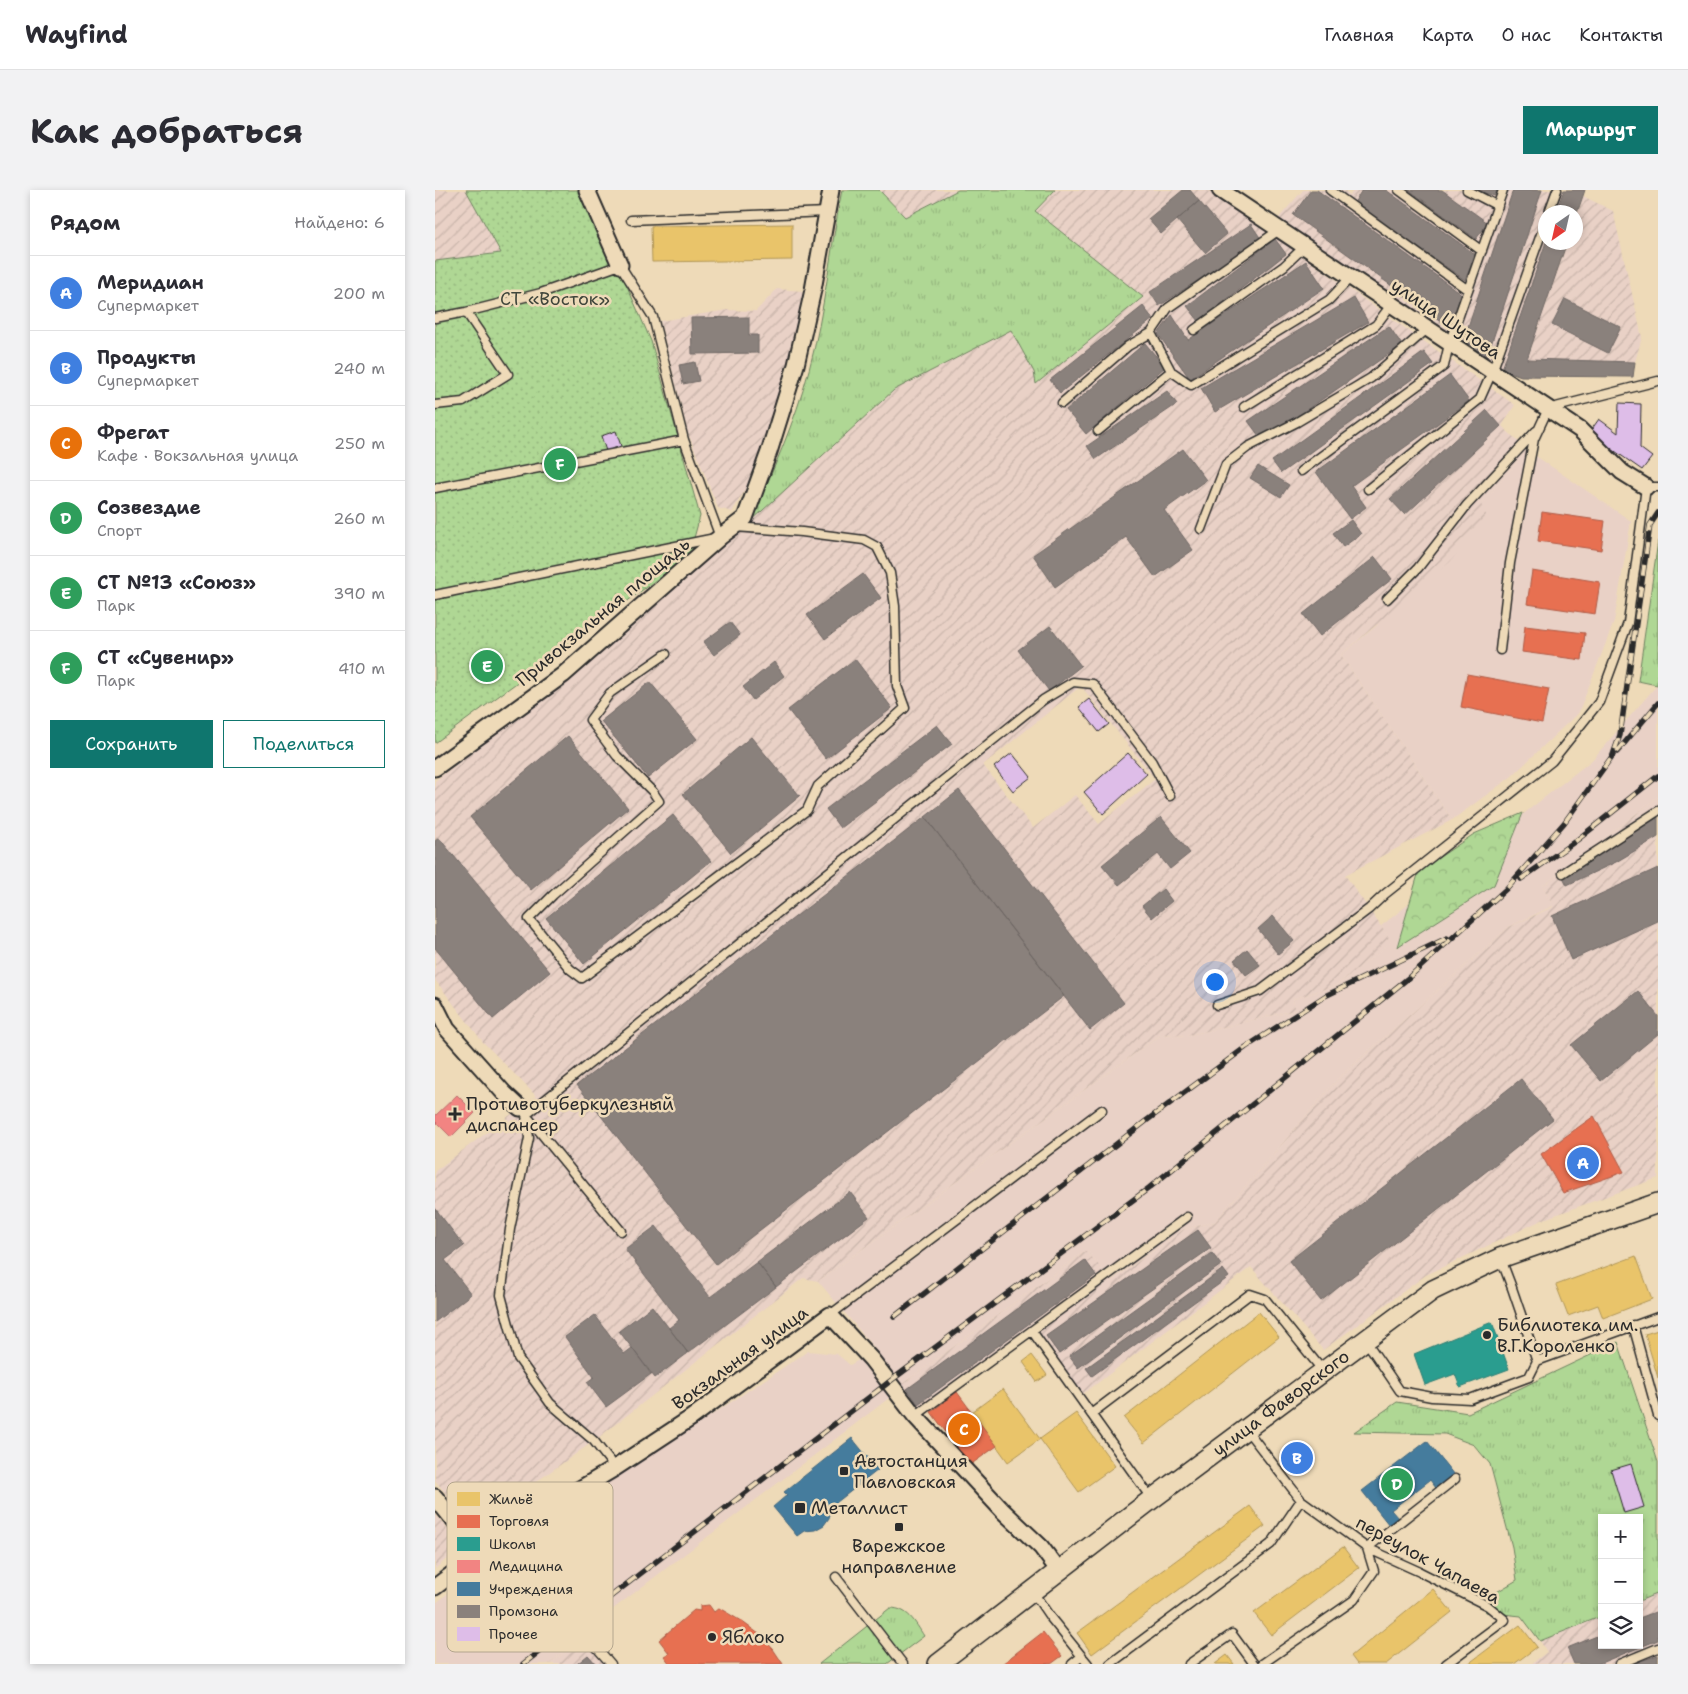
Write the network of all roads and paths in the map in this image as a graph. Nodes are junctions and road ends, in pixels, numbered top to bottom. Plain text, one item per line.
1 (587, 190) edge
2 (831, 190) edge
3 (1220, 190) edge
4 (1330, 190) edge
5 (1399, 190) edge
6 (1467, 190) edge
7 (1503, 190) edge
8 (1557, 190) edge
9 (1552, 205) edge
10 (1498, 206) junction
11 (827, 212) junction
12 (631, 220) dead end
13 (1279, 230) junction
14 (1538, 243) edge
15 (1304, 247) junction
16 (1482, 251) junction
17 (620, 265) junction
18 (1350, 278) junction
19 (1468, 290) junction
20 (1391, 305) junction
21 (466, 312) junction
22 (435, 318) edge
23 (1427, 328) junction
24 (1194, 330) dead end
25 (1151, 333) junction
26 (1449, 344) junction
27 (1171, 371) junction
28 (1492, 372) junction
29 (1658, 381) edge
30 (1061, 403) dead end
31 (435, 405) edge
32 (1244, 407) dead end
33 (1548, 409) junction
34 (1541, 426) junction
35 (1098, 431) dead end
36 (684, 440) junction
37 (1301, 471) dead end
38 (1652, 487) edge
39 (435, 488) edge
40 (1368, 489) dead end
41 (739, 522) junction
42 (1201, 529) dead end
43 (720, 537) junction
44 (435, 595) edge
45 (1387, 599) dead end
46 (1500, 650) dead end
47 (666, 654) dead end
48 (435, 768) edge
49 (1170, 796) dead end
50 (1658, 812) edge
51 (1563, 874) dead end
52 (435, 1005) edge
53 (1217, 1005) dead end
54 (1102, 1110) dead end
55 (523, 1112) junction
56 (1658, 1203) edge
57 (1187, 1217) dead end
58 (621, 1231) dead end
59 (1500, 1258) junction
60 (830, 1316) junction
61 (1658, 1317) edge
62 (1633, 1325) junction
63 (1032, 1330) junction
64 (1365, 1339) junction
65 (1537, 1361) junction
66 (1323, 1371) junction
67 (1091, 1414) junction
68 (915, 1416) junction
69 (1658, 1416) edge
70 (1246, 1429) junction
71 (615, 1468) junction
72 (1455, 1479) dead end
73 (592, 1482) edge
74 (435, 1497) edge
75 (1152, 1499) junction
76 (1301, 1500) junction
77 (447, 1512) edge
78 (1367, 1548) junction
79 (1059, 1571) junction
80 (836, 1577) dead end
81 (447, 1579) edge
82 (435, 1588) edge
83 (1033, 1592) junction
84 (1658, 1648) edge
85 (600, 1652) edge
86 (1082, 1656) junction
87 (611, 1664) edge
88 (903, 1664) edge
89 (938, 1664) edge
90 (1073, 1664) edge
91 (1088, 1664) edge
92 (1110, 1664) edge
93 (1189, 1664) edge
94 (1254, 1664) edge
95 (1262, 1664) edge
96 (1446, 1664) edge
97 (1619, 1664) edge

1 - 17 street
2 - 11 street
3 - 13 street, улица Шутова
4 - 19 lane
5 - 16 lane
6 - 10 lane
7 - 10 lane
8 - 9 lane
10 - 16 lane
11 - 12 lane
11 - 41 street
13 - 15 street, улица Шутова
13 - 25 lane
14 - 28 lane
15 - 18 street, улица Шутова
15 - 24 lane
16 - 19 lane
17 - 21 lane
17 - 36 lane
18 - 20 street, улица Шутова
18 - 27 lane
19 - 26 lane
20 - 23 street, улица Шутова
20 - 32 lane
21 - 22 lane
21 - 31 lane
23 - 26 street, улица Шутова
23 - 42 lane
25 - 27 lane
25 - 30 lane
26 - 28 street, улица Шутова
26 - 37 lane
27 - 35 lane
28 - 33 street, улица Шутова
28 - 40 lane
29 - 33 lane
33 - 34 lane
33 - 38 street, улица Шутова
34 - 45 lane
34 - 46 lane
36 - 39 lane
36 - 43 lane
38 - 53 lane
41 - 43 street, Привокзальная площадь
41 - 47 lane
43 - 44 lane
43 - 48 street, Привокзальная площадь
49 - 55 lane
50 - 51 lane
52 - 55 street
54 - 60 lane
55 - 58 lane
55 - 71 lane
56 - 59 street, улица Фаворского
57 - 63 lane
59 - 64 street, улица Фаворского
59 - 65 lane
60 - 68 street, Вокзальная улица
60 - 71 street, Вокзальная улица
61 - 62 lane
62 - 65 lane
62 - 69 lane
63 - 67 lane
63 - 68 lane
64 - 65 lane
64 - 66 street, улица Фаворского
66 - 67 lane
66 - 70 street, улица Фаворского
67 - 75 lane
68 - 79 street, Вокзальная улица
70 - 75 street, улица Фаворского
70 - 76 lane, переулок Чапаева
71 - 73 street, Вокзальная улица
72 - 78 lane
74 - 77 street
75 - 79 street, улица Фаворского
76 - 78 lane, переулок Чапаева
76 - 92 lane
78 - 95 lane
78 - 96 lane, переулок Чапаева
79 - 83 street, улица Фаворского
80 - 88 lane
81 - 82 street, Вокзальная улица
83 - 86 lane
83 - 89 street, улица Фаворского
84 - 97 lane
85 - 87 lane
86 - 90 lane
86 - 91 lane
93 - 94 lane

